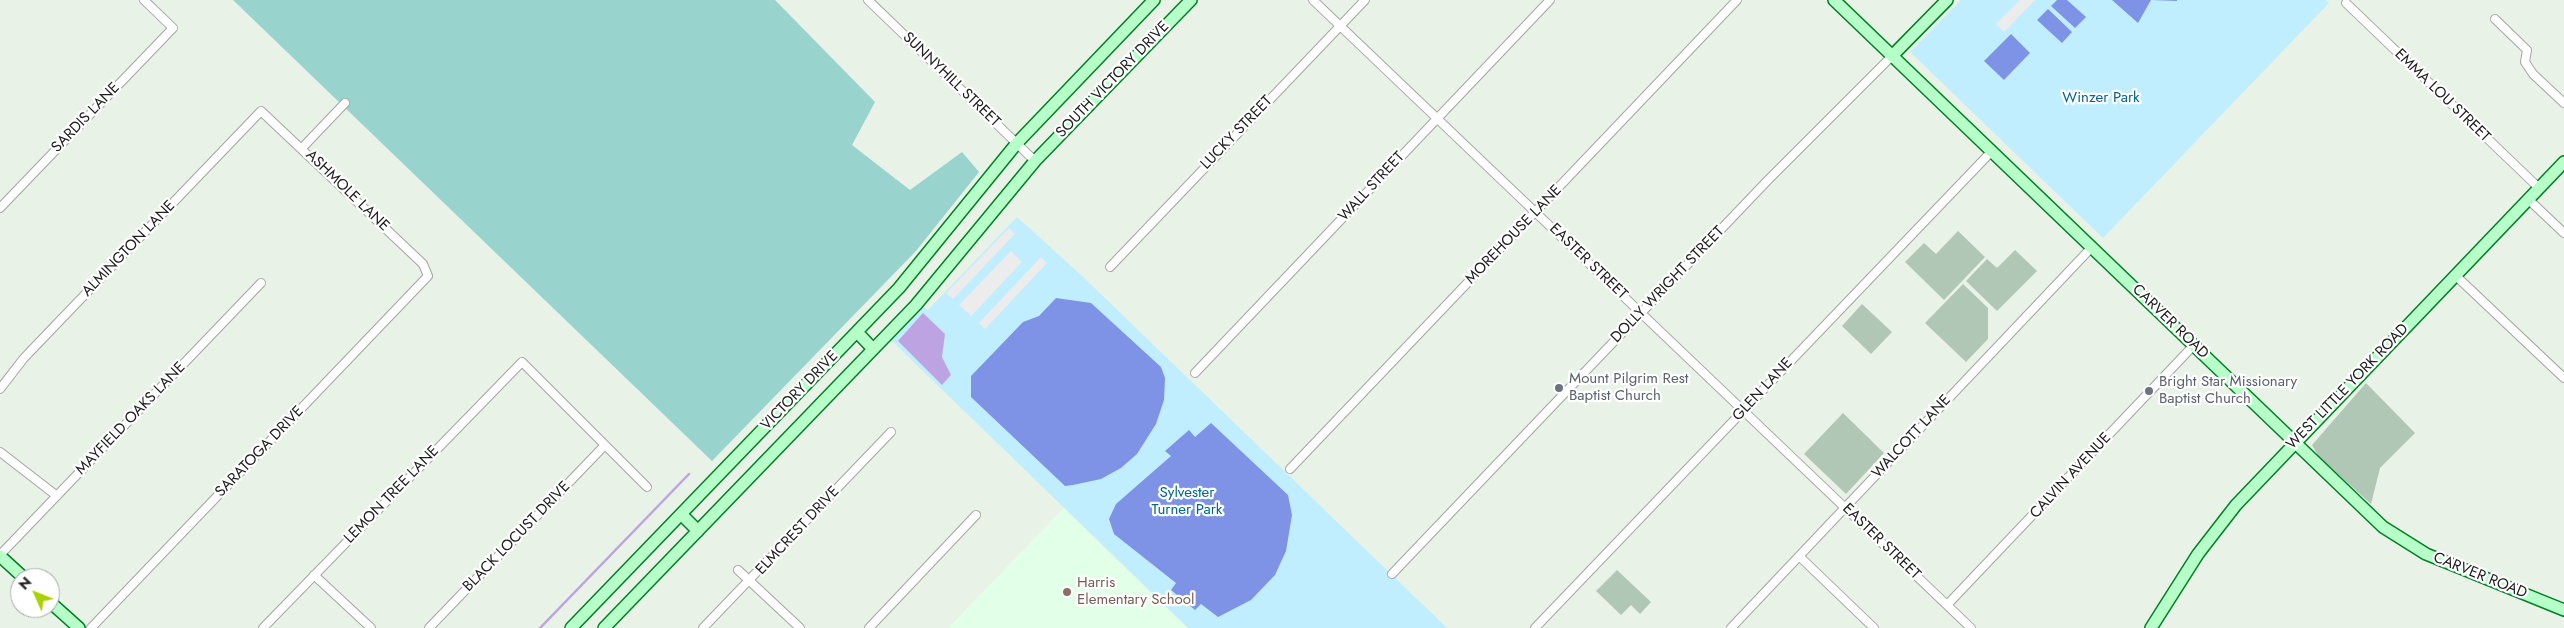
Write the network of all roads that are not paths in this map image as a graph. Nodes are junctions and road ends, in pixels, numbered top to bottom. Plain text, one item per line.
1 (144, 0) edge
2 (868, 0) edge
3 (1154, 0) edge
4 (1191, 0) edge
5 (1313, 0) edge
6 (1365, 0) edge
7 (1550, 0) edge
8 (1737, 0) edge
9 (1834, 0) edge
10 (1944, 1) edge
11 (2346, 3) dead end
12 (2495, 20) dead end
13 (1340, 26) junction
14 (1892, 56) junction
15 (345, 103) dead end
16 (2564, 103) edge
17 (261, 111) joint
18 (1436, 119) junction
19 (1017, 143) junction
20 (302, 148) junction
21 (1992, 151) junction
22 (1035, 161) junction
23 (2564, 162) edge
24 (2538, 188) junction
25 (2528, 199) junction
26 (0, 208) edge
27 (1536, 212) junction
28 (2564, 233) edge
29 (2092, 247) junction
30 (1110, 266) dead end
31 (2455, 275) junction
32 (428, 276) joint
33 (261, 283) dead end
34 (1642, 313) junction
35 (857, 332) junction
36 (2194, 345) junction
37 (873, 349) junction
38 (1195, 374) dead end
39 (2564, 378) edge
40 (0, 389) edge
41 (1745, 410) junction
42 (891, 432) dead end
43 (2294, 443) junction
44 (605, 445) junction
45 (0, 452) edge
46 (1290, 469) dead end
47 (648, 487) dead end
48 (57, 496) junction
49 (1845, 508) junction
50 (681, 514) junction
51 (976, 515) dead end
52 (698, 531) junction
53 (0, 555) edge
54 (1800, 556) junction
55 (14, 568) edge
56 (738, 570) dead end
57 (1392, 574) dead end
58 (314, 575) junction
59 (750, 581) junction
60 (1948, 606) junction
61 (2564, 610) edge
62 (60, 611) edge
63 (66, 616) junction
64 (71, 628) edge
65 (79, 628) edge
66 (92, 628) edge
67 (263, 628) edge
68 (371, 628) edge
69 (429, 628) edge
70 (571, 628) edge
71 (604, 628) edge
72 (703, 628) edge
73 (800, 628) edge
74 (870, 628) edge
75 (1535, 628) edge
76 (1731, 628) edge
77 (1874, 628) edge
78 (1971, 628) edge
79 (2151, 628) edge

1 - 26 street, SARDIS LANE
2 - 19 street, SUNNYHILL STREET
3 - 19 main road, SOUTH VICTORY DRIVE
4 - 22 main road, SOUTH VICTORY DRIVE
5 - 13 street, EASTER STREET
6 - 13 street, LUCKY STREET
7 - 18 street, WALL STREET
8 - 27 street, MOREHOUSE LANE
9 - 14 main road, CARVER ROAD
10 - 14 main road, DOLLY WRIGHT STREET
11 - 24 street, EMMA LOU STREET
12 - 16 street
13 - 18 street, EASTER STREET
13 - 30 street, LUCKY STREET
14 - 21 main road, CARVER ROAD
14 - 34 street, DOLLY WRIGHT STREET
15 - 20 street
17 - 20 street, ASHMOLE LANE
17 - 40 street, ALMINGTON LANE
18 - 27 street, EASTER STREET
18 - 38 street, WALL STREET
19 - 22 street, SUNNYHILL STREET
19 - 35 main road, VICTORY DRIVE
20 - 32 street, ASHMOLE LANE
21 - 29 main road, CARVER ROAD
21 - 41 street, GLEN LANE
22 - 37 main road, VICTORY DRIVE
23 - 24 main road, WEST LITTLE YORK ROAD
24 - 25 main road, WEST LITTLE YORK ROAD
25 - 28 street
25 - 31 main road, WEST LITTLE YORK ROAD
27 - 34 street, EASTER STREET
27 - 46 street, MOREHOUSE LANE
29 - 36 main road, CARVER ROAD
29 - 49 street, WALCOTT LANE
31 - 39 street
31 - 43 main road, WEST LITTLE YORK ROAD
32 - 66 street, SARATOGA DRIVE
33 - 48 street, MAYFIELD OAKS LANE
34 - 41 street, EASTER STREET
34 - 57 street, DOLLY WRIGHT STREET
35 - 37 main road
35 - 50 main road, VICTORY DRIVE
36 - 43 main road, CARVER ROAD
36 - 60 street, CALVIN AVENUE
37 - 52 main road, VICTORY DRIVE
41 - 49 street, EASTER STREET
41 - 75 street, GLEN LANE
42 - 59 street, ELMCREST DRIVE
43 - 61 main road, CARVER ROAD
43 - 79 main road, WEST LITTLE YORK ROAD
44 - 47 street
44 - 58 street, LEMON TREE LANE
44 - 69 street, BLACK LOCUST DRIVE
45 - 48 street
48 - 53 street, MAYFIELD OAKS LANE
49 - 54 street, WALCOTT LANE
49 - 60 street, EASTER STREET
50 - 52 main road
50 - 70 main road, VICTORY DRIVE
51 - 74 street
52 - 71 main road, VICTORY DRIVE
53 - 55 main road
54 - 76 street, WALCOTT LANE
54 - 77 street
56 - 59 street
58 - 67 street, LEMON TREE LANE
58 - 68 street
59 - 72 street, ELMCREST DRIVE
59 - 73 street
60 - 78 street, EASTER STREET
62 - 63 main road
63 - 64 main road
63 - 65 main road

